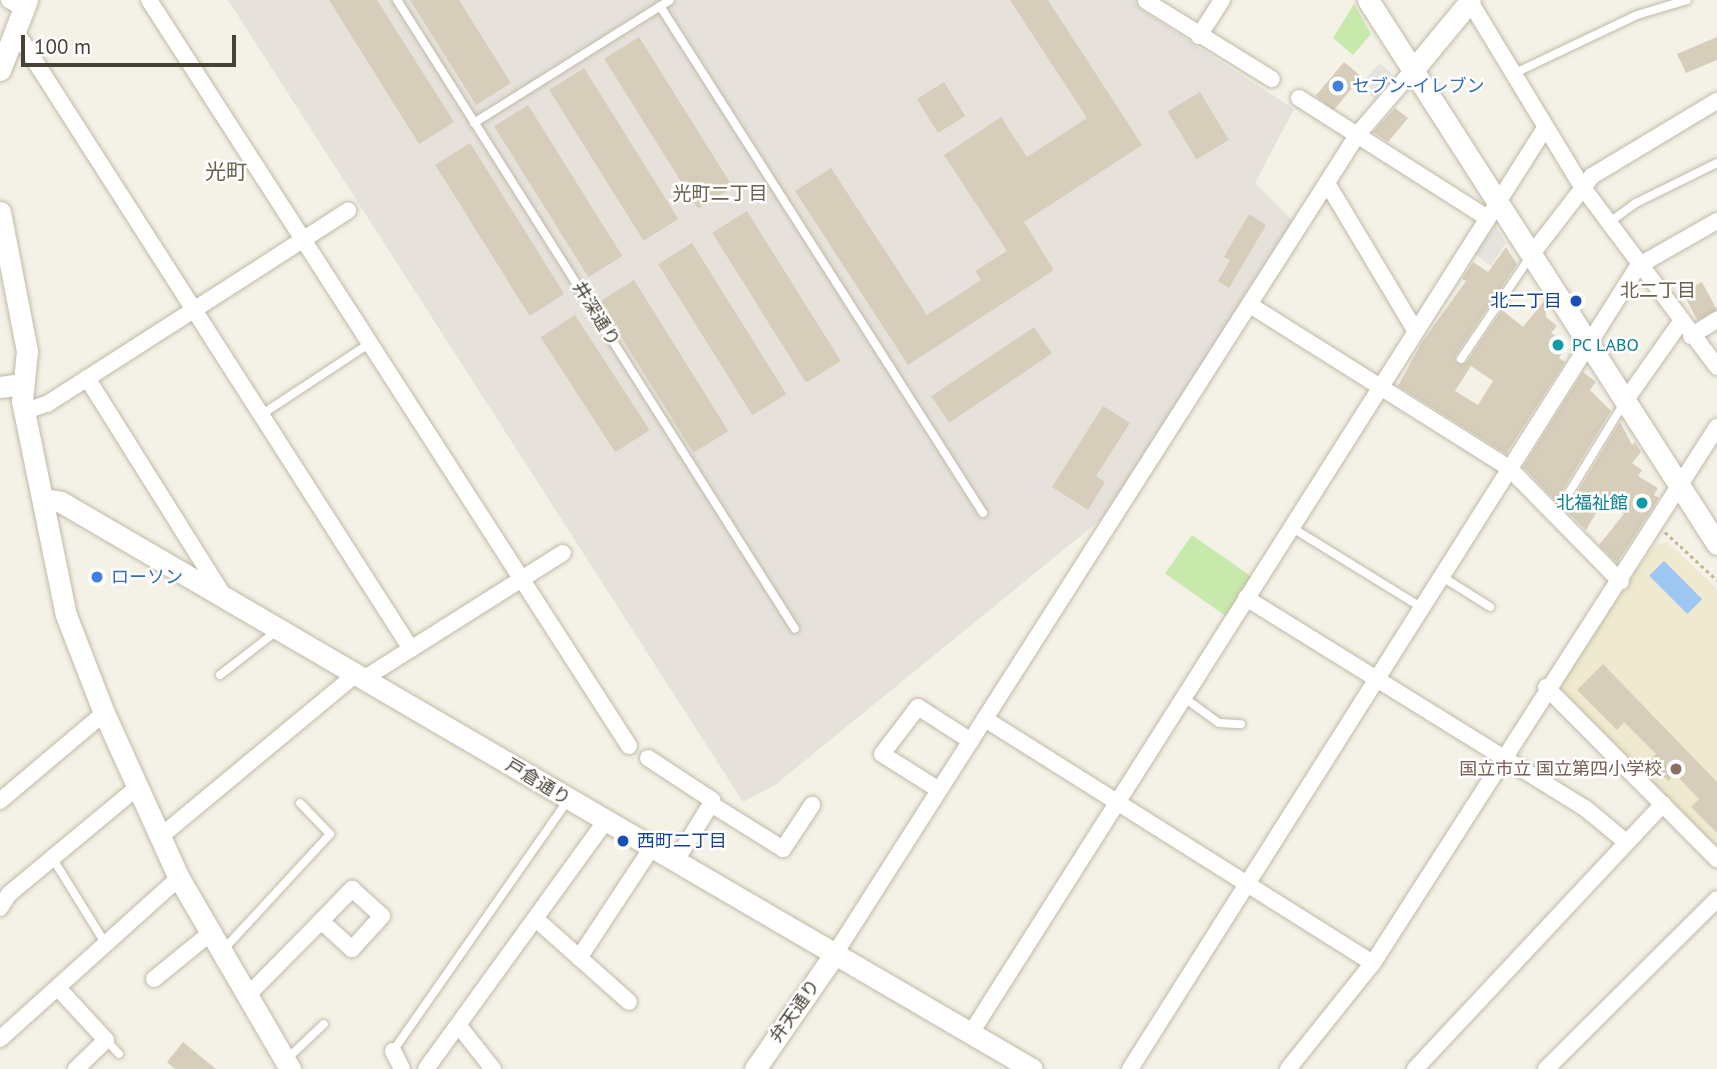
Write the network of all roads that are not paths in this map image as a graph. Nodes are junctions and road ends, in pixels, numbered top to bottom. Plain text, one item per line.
1 (149, 0) edge
2 (397, 0) edge
3 (670, 0) edge
4 (1222, 0) edge
5 (1368, 0) edge
6 (1471, 0) edge
7 (1687, 0) edge
8 (1146, 1) edge
9 (20, 3) edge
10 (660, 6) junction
11 (15, 30) junction
12 (1199, 36) junction
13 (0, 70) edge
14 (1413, 70) junction
15 (1513, 74) junction
16 (1272, 79) dead end
17 (1299, 98) dead end
18 (1717, 102) edge
19 (474, 123) junction
20 (1545, 128) junction
21 (1358, 134) junction
22 (1717, 163) edge
23 (1327, 183) junction
24 (1581, 186) junction
25 (1492, 209) junction
26 (348, 211) dead end
27 (0, 212) edge
28 (1717, 220) edge
29 (1607, 224) junction
30 (303, 239) junction
31 (1531, 255) junction
32 (1638, 266) junction
33 (1250, 305) junction
34 (193, 310) junction
35 (1717, 320) edge
36 (1680, 323) junction
37 (1415, 330) junction
38 (1691, 336) junction
39 (370, 343) junction
40 (1589, 345) junction
41 (1461, 359) dead end
42 (1717, 367) edge
43 (87, 378) junction
44 (22, 384) junction
45 (0, 387) edge
46 (1378, 388) junction
47 (1625, 401) junction
48 (25, 411) junction
49 (260, 415) junction
50 (1717, 427) edge
51 (1510, 469) junction
52 (1682, 488) junction
53 (44, 499) junction
54 (983, 513) dead end
55 (1556, 514) junction
56 (1291, 527) junction
57 (1717, 544) edge
58 (563, 553) dead end
59 (1441, 576) junction
60 (521, 579) junction
61 (1621, 582) junction
62 (224, 596) junction
63 (1246, 598) junction
64 (1490, 607) dead end
65 (1422, 608) junction
66 (279, 629) junction
67 (794, 629) dead end
68 (411, 649) junction
69 (220, 675) dead end
70 (361, 676) junction
71 (1378, 678) junction
72 (1546, 687) junction
73 (1183, 697) junction
74 (104, 713) junction
75 (985, 719) junction
76 (1241, 724) dead end
77 (971, 741) junction
78 (629, 746) dead end
79 (648, 758) dead end
80 (1506, 760) junction
81 (138, 787) junction
82 (939, 790) junction
83 (0, 800) edge
84 (568, 800) junction
85 (1117, 802) junction
86 (300, 803) dead end
87 (711, 804) junction
88 (1662, 804) junction
89 (812, 805) dead end
90 (605, 822) junction
91 (161, 836) junction
92 (1626, 842) junction
93 (651, 849) junction
94 (53, 859) junction
95 (1717, 859) edge
96 (675, 862) junction
97 (180, 878) junction
98 (1248, 884) junction
99 (1717, 899) edge
100 (0, 908) edge
101 (321, 920) dead end
102 (537, 920) junction
103 (218, 940) junction
104 (105, 943) junction
105 (836, 952) junction
106 (579, 958) junction
107 (1373, 963) junction
108 (154, 979) dead end
109 (58, 988) junction
110 (250, 993) junction
111 (629, 1002) dead end
112 (324, 1024) dead end
113 (459, 1026) junction
114 (971, 1034) junction
115 (0, 1039) edge
116 (106, 1040) junction
117 (393, 1051) joint
118 (119, 1054) dead end
119 (284, 1066) edge
120 (76, 1069) edge
121 (402, 1069) edge
122 (426, 1069) edge
123 (494, 1069) edge
124 (755, 1069) edge
125 (1032, 1069) edge
126 (1130, 1069) edge
127 (1288, 1069) edge
128 (1415, 1069) edge
129 (1546, 1069) edge

1 - 30 street
2 - 19 lane, 井深通り
3 - 10 lane
4 - 12 street
5 - 14 street
6 - 14 street
6 - 15 street
7 - 15 lane
8 - 12 street
9 - 11 street
10 - 19 lane
10 - 54 lane
11 - 13 street
11 - 34 street
12 - 16 street
14 - 21 street
14 - 25 street
15 - 20 street
17 - 21 street
18 - 24 street
19 - 67 lane, 井深通り
20 - 24 street
20 - 25 street
21 - 23 street
21 - 25 street
22 - 29 lane
23 - 33 street
23 - 37 street
24 - 29 street
24 - 31 street
25 - 31 street
25 - 37 street
26 - 30 street
27 - 44 street
28 - 32 street
29 - 32 street
30 - 34 street
30 - 39 street
31 - 40 street
31 - 41 lane
32 - 36 street
32 - 40 street
33 - 46 street
33 - 75 street
34 - 43 street
34 - 49 street
35 - 38 street
36 - 38 street
36 - 47 street
37 - 46 street
38 - 42 street
39 - 49 lane
39 - 60 street
40 - 47 street
40 - 51 street
43 - 48 street
43 - 62 street
44 - 45 street
44 - 48 street
46 - 51 street
46 - 56 street
47 - 52 street
47 - 55 lane
48 - 53 street
49 - 68 street
50 - 52 street
51 - 55 street
51 - 59 street
52 - 57 street
52 - 61 street
53 - 62 street, 戸倉通り
53 - 74 street
55 - 61 street
56 - 63 street
56 - 65 lane
58 - 60 street
59 - 64 lane
59 - 65 street
60 - 68 street
60 - 78 street
61 - 72 street
62 - 66 street, 戸倉通り
63 - 71 street
63 - 73 street
65 - 71 street
66 - 69 lane
66 - 70 street, 戸倉通り
68 - 70 street
70 - 84 street, 戸倉通り
70 - 91 street
71 - 80 street
71 - 98 street
72 - 80 street
72 - 88 street
73 - 76 lane
73 - 85 street
74 - 81 street
74 - 83 street
75 - 77 street
75 - 85 street
77 - 82 street
77 - 82 street
79 - 87 street
80 - 92 street
80 - 107 street
81 - 91 street
81 - 94 street
82 - 105 street
84 - 90 street, 戸倉通り
84 - 117 lane
85 - 98 street
85 - 114 street
86 - 103 lane
87 - 89 street
87 - 96 street
88 - 92 street
88 - 95 street
90 - 93 street, 戸倉通り
90 - 102 street
91 - 97 street
92 - 128 street
93 - 96 street, 戸倉通り
93 - 106 street
94 - 100 street
94 - 104 lane
96 - 105 street, 戸倉通り
97 - 103 street
97 - 104 street
98 - 107 street
98 - 126 street
99 - 129 street
101 - 110 street
102 - 106 street
102 - 113 street
103 - 108 street
103 - 110 street
104 - 109 street
105 - 114 street, 戸倉通り
105 - 124 street, 弁天通り
106 - 111 street
107 - 127 street
109 - 115 street
109 - 116 street
110 - 119 street
112 - 119 lane
113 - 122 street
113 - 123 street
114 - 125 street, 戸倉通り
116 - 118 lane
116 - 120 street
117 - 121 street

